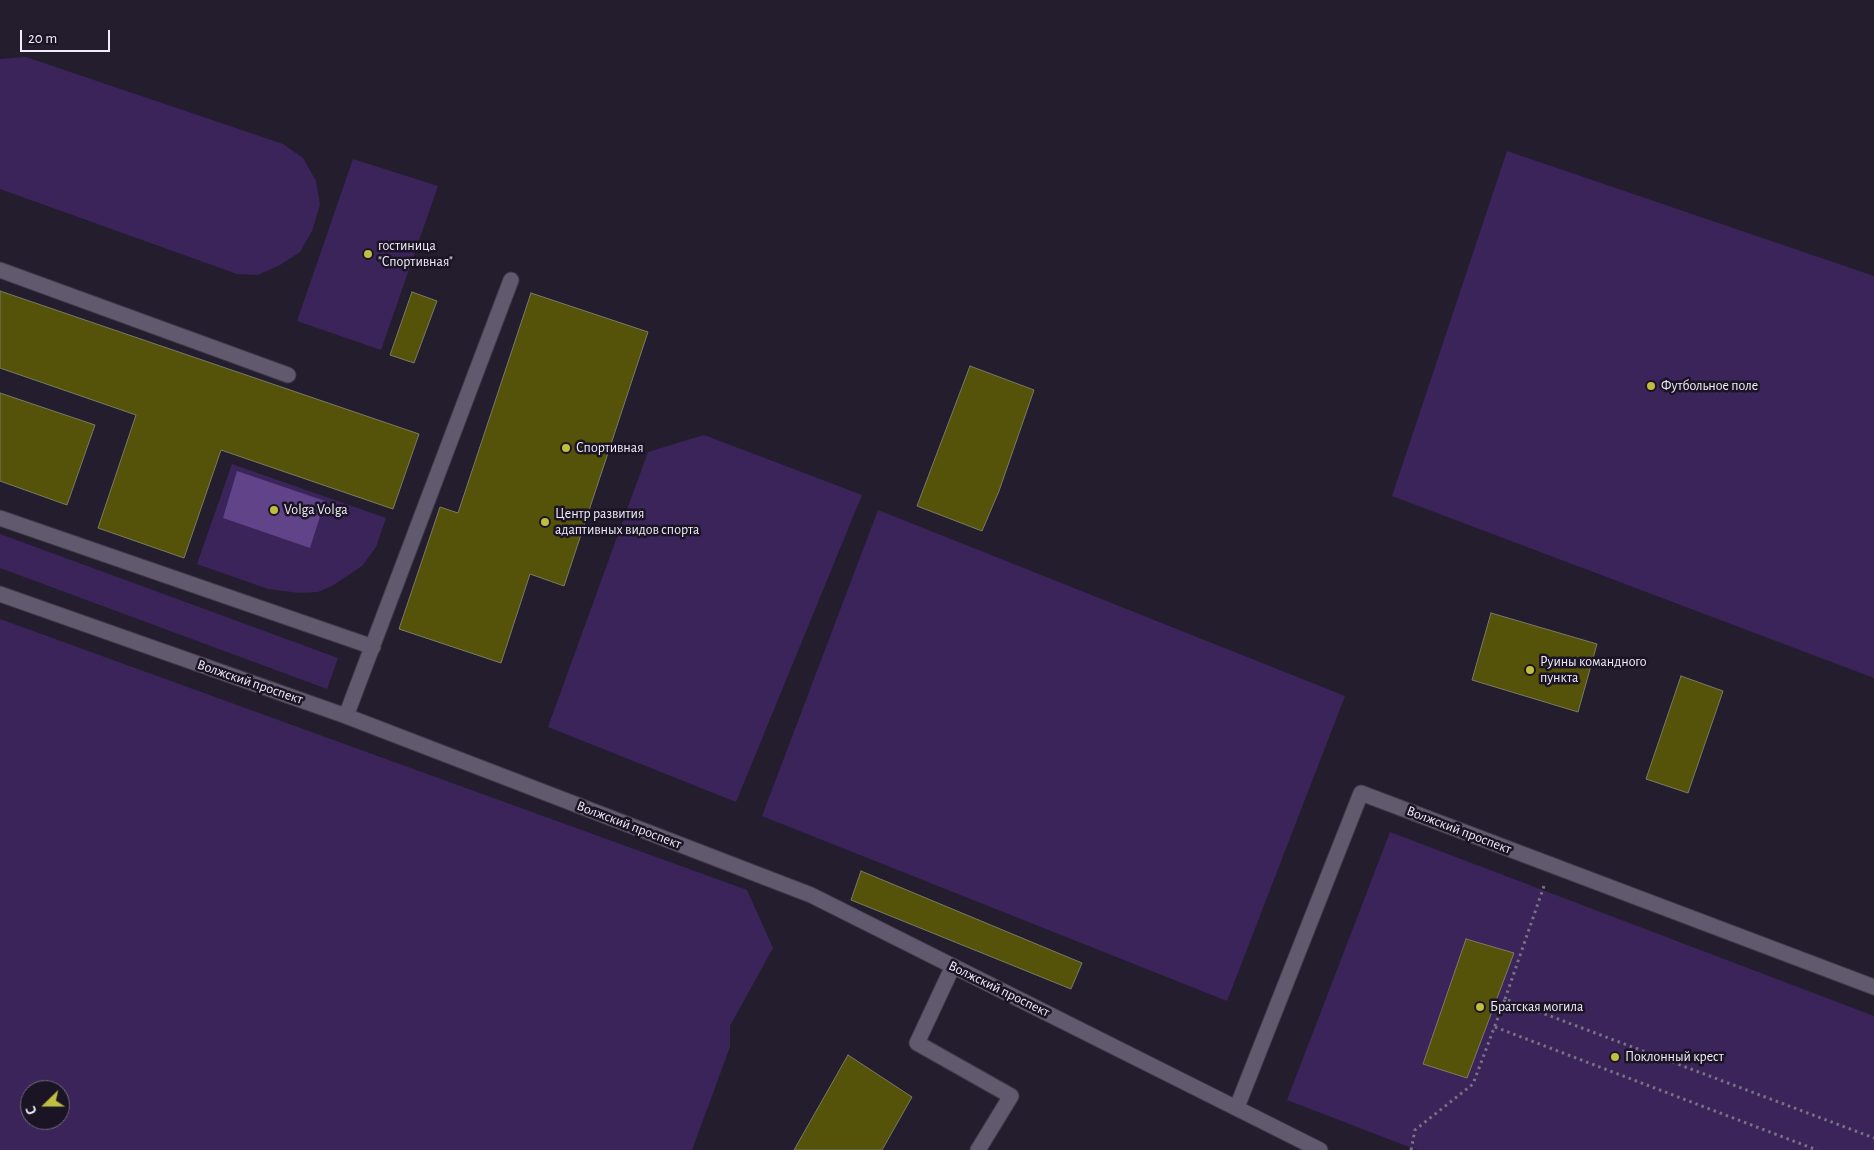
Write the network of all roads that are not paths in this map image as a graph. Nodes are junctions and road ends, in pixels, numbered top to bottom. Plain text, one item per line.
1 (0, 270) edge
2 (511, 280) dead end
3 (288, 375) dead end
4 (0, 518) edge
5 (0, 594) edge
6 (373, 647) junction
7 (346, 716) junction
8 (953, 966) junction
9 (1874, 987) edge
10 (1237, 1107) junction
11 (978, 1150) edge
12 (1320, 1150) edge

1 - 3 street
2 - 6 street
4 - 6 street
5 - 7 street, Волжский проспект
6 - 7 street
7 - 8 street, Волжский проспект
8 - 10 street, Волжский проспект
8 - 11 street
9 - 10 street, Волжский проспект
10 - 12 street, Волжский проспект

